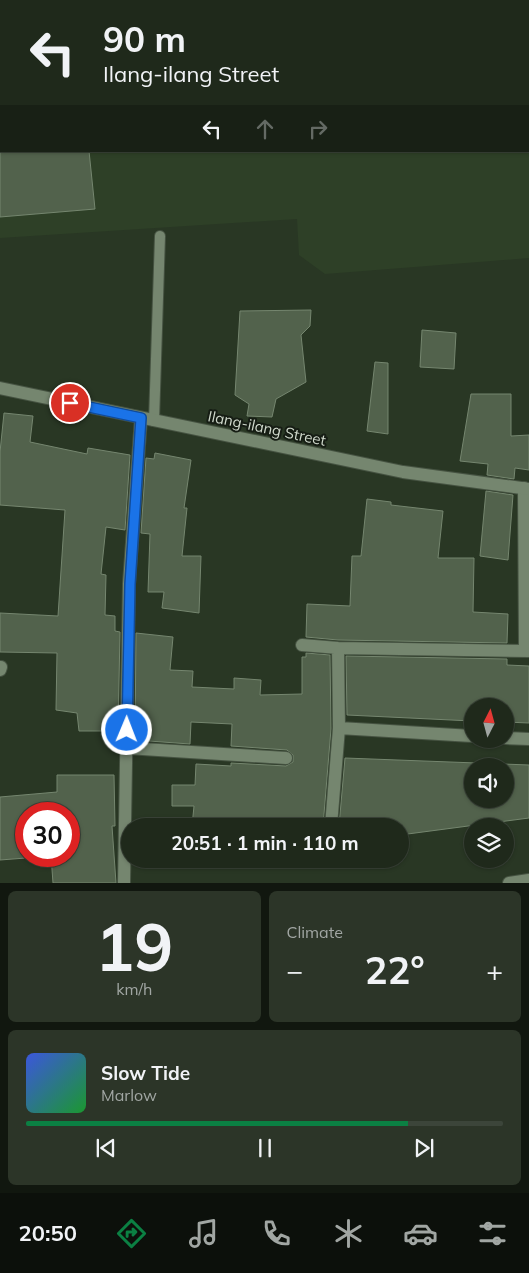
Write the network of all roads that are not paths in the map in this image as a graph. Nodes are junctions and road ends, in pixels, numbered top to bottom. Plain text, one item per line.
1 (160, 236) dead end
2 (0, 388) edge
3 (141, 418) junction
4 (154, 421) junction
5 (527, 488) edge
6 (302, 645) dead end
7 (338, 648) junction
8 (527, 651) edge
9 (338, 728) junction
10 (464, 736) edge
11 (514, 738) edge
12 (529, 739) edge
13 (127, 748) junction
14 (286, 758) dead end
15 (332, 818) edge
16 (529, 880) edge
17 (124, 883) edge
18 (508, 883) edge

1 - 4 lane
2 - 3 street, Ilang-ilang Street
3 - 4 street, Ilang-ilang Street
3 - 13 street
4 - 5 street, Ilang-ilang Street
5 - 8 street
6 - 7 street
7 - 8 street
7 - 9 street
9 - 10 street
9 - 15 street
11 - 12 street
13 - 14 street
13 - 17 street
16 - 18 street

